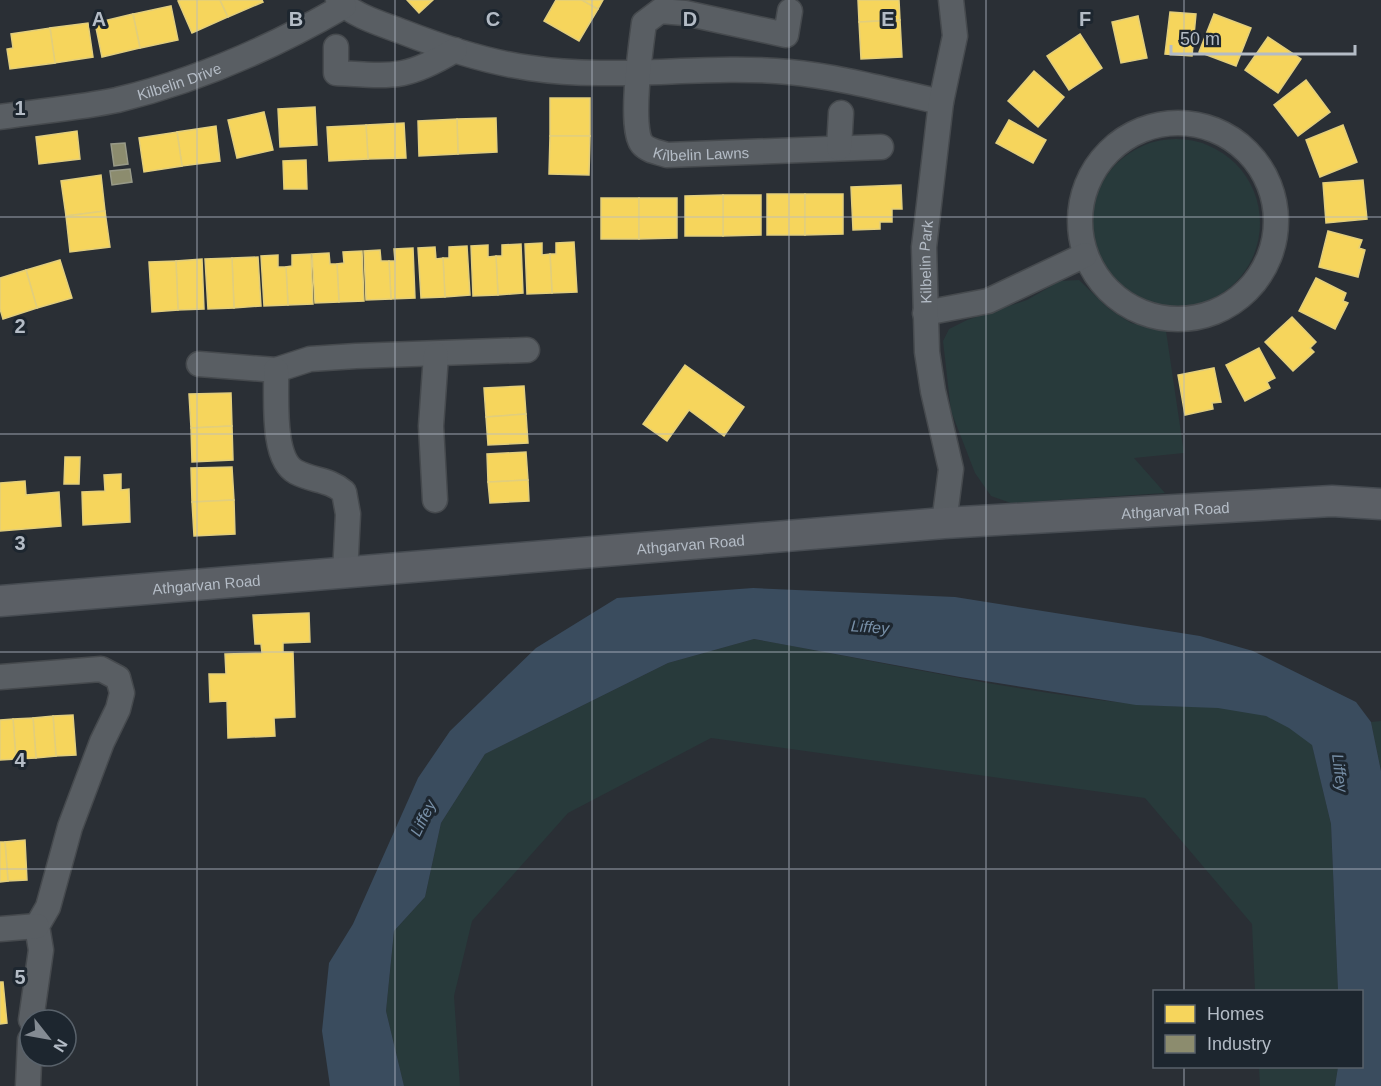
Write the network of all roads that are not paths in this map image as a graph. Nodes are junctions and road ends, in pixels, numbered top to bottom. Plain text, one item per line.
1 (951, 0) edge
2 (341, 3) edge
3 (790, 11) dead end
4 (336, 46) dead end
5 (455, 50) junction
6 (640, 71) junction
7 (941, 102) junction
8 (841, 113) dead end
9 (0, 117) edge
10 (881, 147) dead end
11 (839, 148) junction
12 (1085, 255) junction
13 (925, 313) junction
14 (527, 350) dead end
15 (436, 355) junction
16 (199, 364) dead end
17 (276, 370) junction
18 (428, 488) dead end
19 (1381, 504) edge
20 (944, 523) junction
21 (345, 574) junction
22 (0, 601) edge
23 (0, 677) edge
24 (37, 927) junction
25 (0, 929) edge
26 (33, 1008) edge
27 (29, 1068) edge
28 (28, 1086) edge

1 - 7 street, Kilbelin Park
2 - 5 street
2 - 9 street, Kilbelin Drive
3 - 6 street, Kilbelin Lawns
4 - 5 street
5 - 6 street
6 - 7 street
6 - 11 street, Kilbelin Lawns
7 - 13 street, Kilbelin Park
8 - 11 street
10 - 11 street, Kilbelin Lawns
12 - 12 street
12 - 13 street
13 - 20 street, Kilbelin Park
14 - 15 street
15 - 17 street
15 - 18 street
16 - 17 street
17 - 21 street
19 - 20 main road, Athgarvan Road
20 - 21 main road, Athgarvan Road
21 - 22 main road, Athgarvan Road
23 - 24 street
24 - 25 street
24 - 26 street
27 - 28 street

